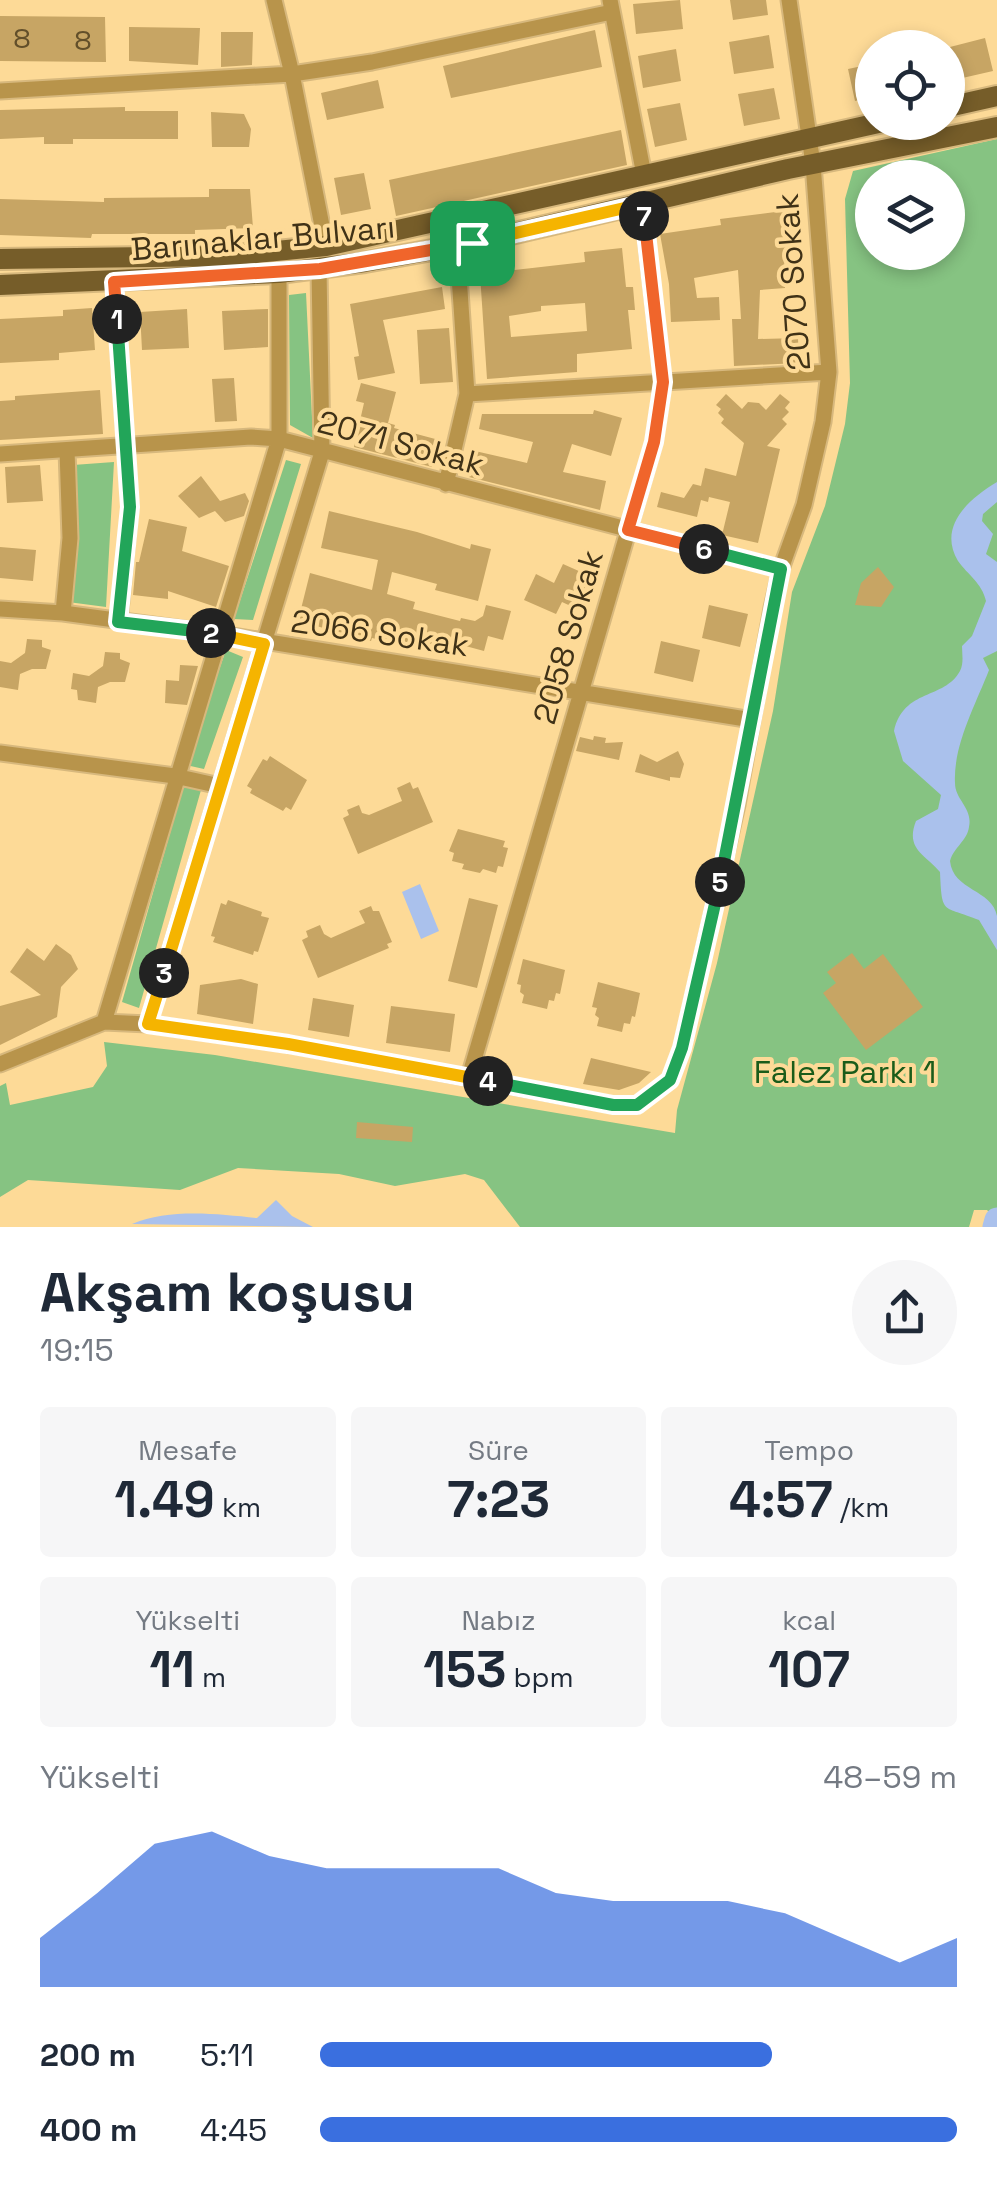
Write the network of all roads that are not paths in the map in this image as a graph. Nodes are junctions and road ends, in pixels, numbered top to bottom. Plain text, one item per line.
1 (274, 0) edge
2 (789, 0) edge
3 (611, 6) edge
4 (292, 74) junction
5 (0, 92) edge
6 (997, 96) edge
7 (965, 103) edge
8 (997, 126) edge
9 (855, 134) edge
10 (811, 152) junction
11 (644, 175) junction
12 (642, 204) junction
13 (326, 246) junction
14 (458, 246) junction
15 (0, 259) edge
16 (320, 269) junction
17 (280, 273) junction
18 (114, 282) junction
19 (0, 285) edge
20 (830, 372) junction
21 (663, 382) junction
22 (466, 394) junction
23 (279, 440) junction
24 (128, 446) junction
25 (67, 450) junction
26 (322, 452) junction
27 (0, 454) edge
28 (446, 484) junction
29 (628, 530) junction
30 (781, 569) junction
31 (0, 609) edge
32 (63, 613) junction
33 (118, 622) junction
34 (220, 634) junction
35 (264, 644) junction
36 (581, 690) junction
37 (752, 720) junction
38 (0, 753) edge
39 (175, 776) junction
40 (220, 786) junction
41 (104, 1022) junction
42 (148, 1024) junction
43 (0, 1064) edge
44 (469, 1077) junction

1 - 4 street
2 - 10 street, 2070 Sokak
3 - 4 street
3 - 11 street
4 - 5 street
4 - 13 street
6 - 7 main road
8 - 10 main road, Barınaklar Bulvarı
9 - 10 main road, Barınaklar Bulvarı
10 - 11 main road, Barınaklar Bulvarı
10 - 12 main road, Barınaklar Bulvarı
10 - 20 street, 2070 Sokak
11 - 13 main road, Barınaklar Bulvarı
12 - 14 main road, Barınaklar Bulvarı
12 - 21 street, 2058 Sokak
13 - 15 main road, Barınaklar Bulvarı
14 - 16 main road, Barınaklar Bulvarı
14 - 22 street
16 - 17 main road, Barınaklar Bulvarı
16 - 26 street
17 - 18 main road, Barınaklar Bulvarı
17 - 23 street
18 - 19 main road, Barınaklar Bulvarı
18 - 24 street
20 - 21 street
20 - 30 street, 2070 Sokak
21 - 22 street
21 - 29 street, 2058 Sokak
22 - 28 street
23 - 24 street, 2071 Sokak
23 - 26 street, 2071 Sokak
23 - 34 street
24 - 25 street, 2071 Sokak
24 - 33 street
25 - 27 street, 2071 Sokak
25 - 32 street
26 - 28 street, 2071 Sokak
26 - 35 street
28 - 29 street, 2071 Sokak
29 - 30 street, 2071 Sokak
29 - 36 street, 2058 Sokak
30 - 37 street, 2070 Sokak
31 - 32 street, 2066 Sokak
32 - 33 street, 2066 Sokak
33 - 34 street, 2066 Sokak
34 - 35 street, 2066 Sokak
34 - 39 street
35 - 36 street, 2066 Sokak
35 - 40 street
36 - 37 street, 2066 Sokak
36 - 44 street, 2058 Sokak
37 - 44 street, 2070 Sokak
38 - 39 street
39 - 40 street
39 - 41 street
40 - 42 street
41 - 42 street, 2070 Sokak
41 - 43 street
42 - 44 street, 2070 Sokak

